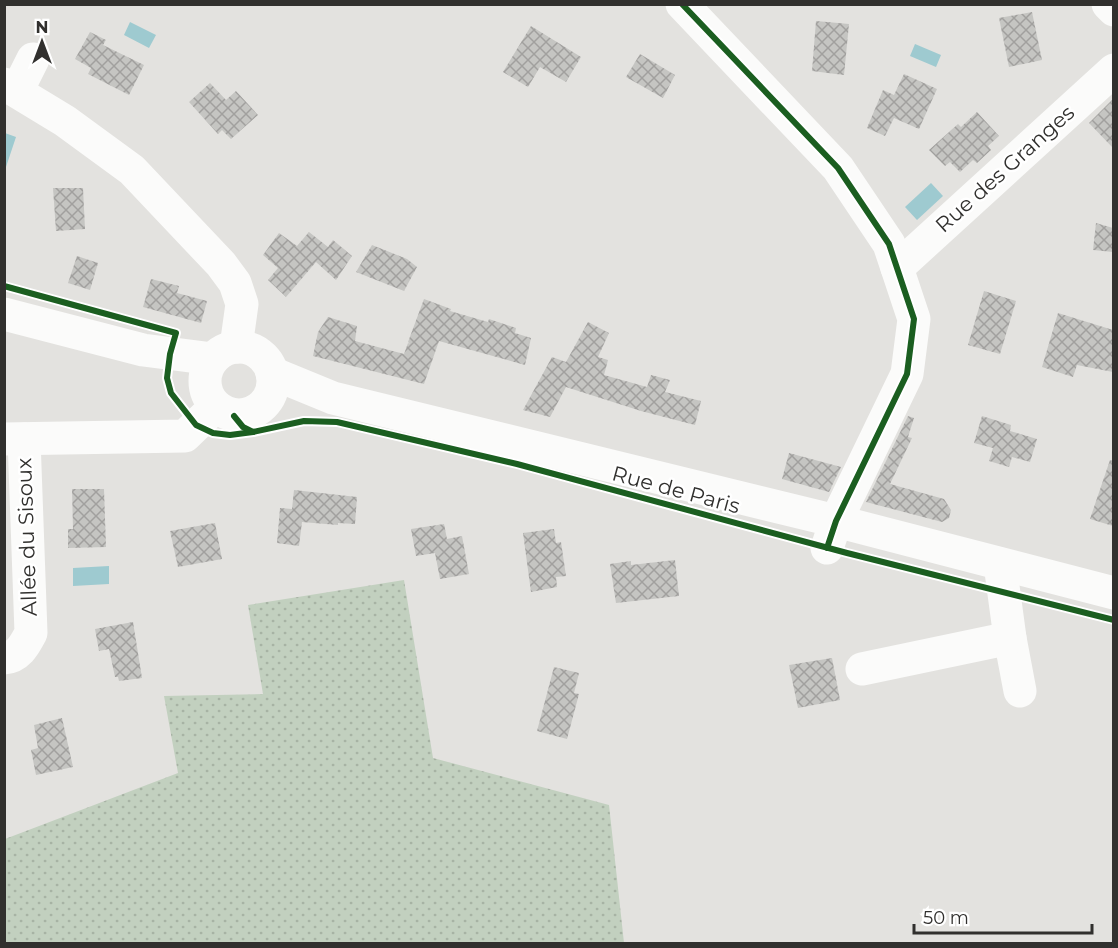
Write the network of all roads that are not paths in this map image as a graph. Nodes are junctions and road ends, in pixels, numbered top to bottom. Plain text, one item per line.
1 (682, 4) edge
2 (1108, 4) edge
3 (1113, 10) edge
4 (33, 60) dead end
5 (1113, 70) edge
6 (11, 88) edge
7 (897, 268) junction
8 (4, 314) edge
9 (217, 375) junction
10 (270, 387) junction
11 (14, 439) edge
12 (832, 535) junction
13 (999, 564) junction
14 (1113, 593) edge
15 (1010, 638) junction
16 (4, 658) edge
17 (862, 669) dead end
18 (1020, 691) dead end

1 - 7 street
2 - 3 street
4 - 6 street
5 - 7 street, Rue des Granges
6 - 9 street
7 - 12 street
8 - 9 street
9 - 10 street
9 - 10 street
9 - 11 street
10 - 12 street, Rue de Paris
11 - 16 street, Allée du Sisoux
12 - 13 street, Rue de Paris
13 - 14 street, Rue de Paris
13 - 15 street
15 - 17 street
15 - 18 street

